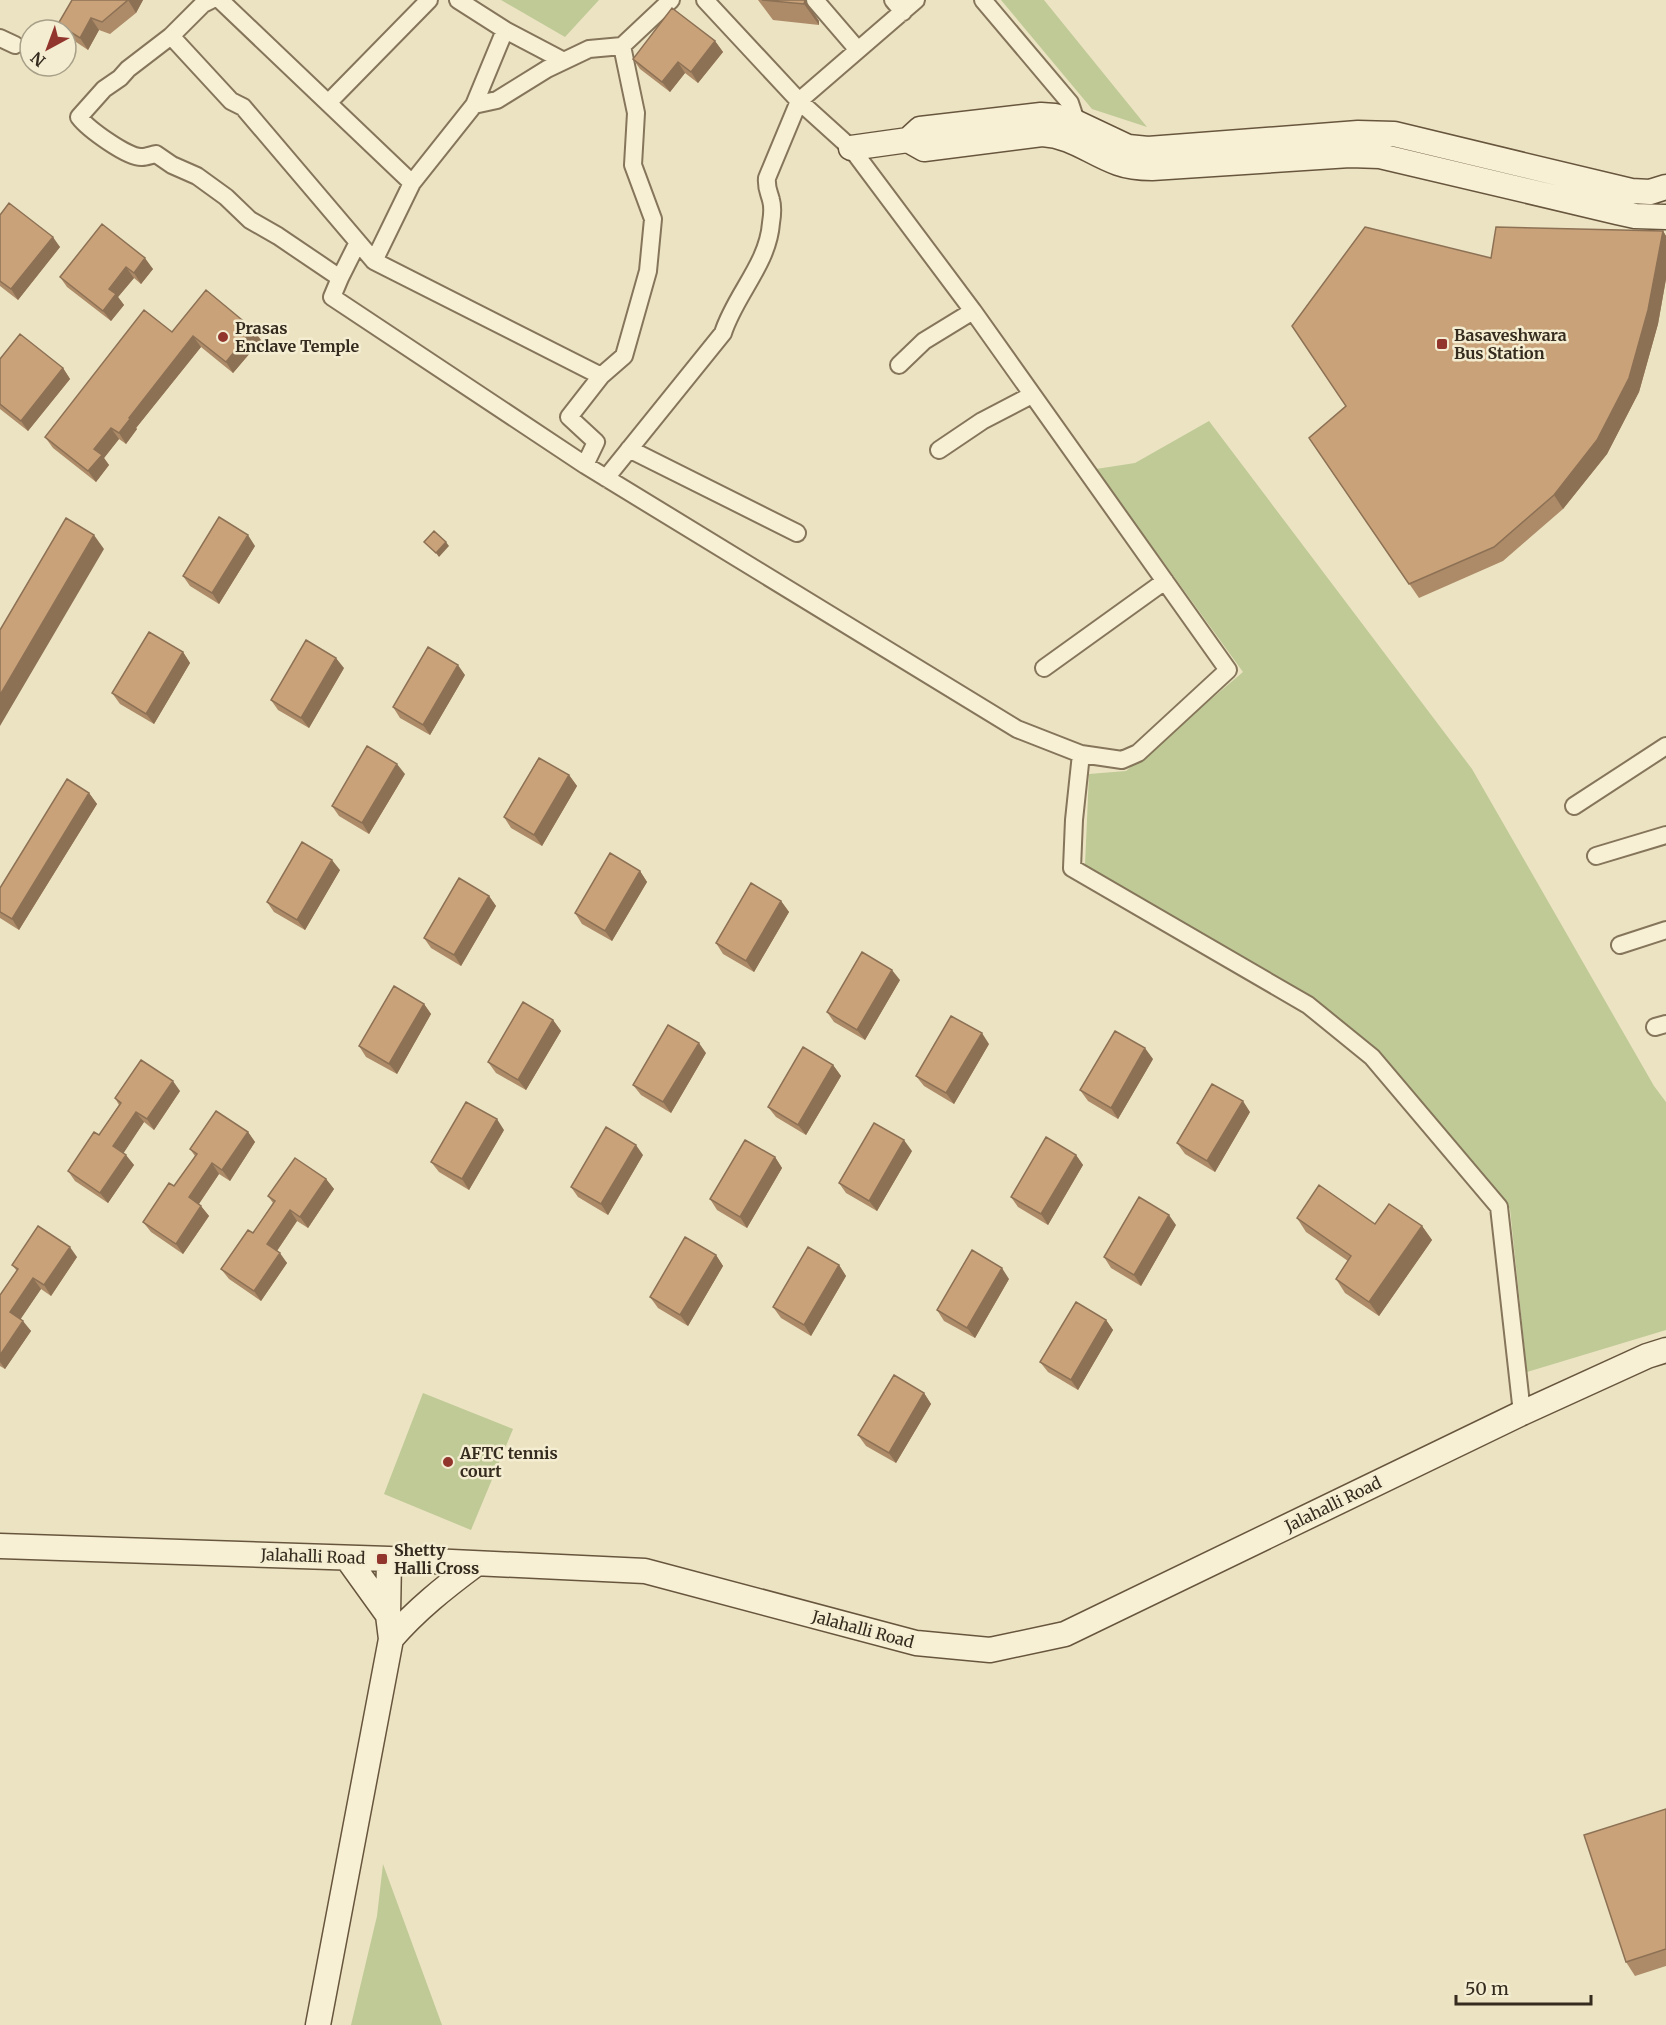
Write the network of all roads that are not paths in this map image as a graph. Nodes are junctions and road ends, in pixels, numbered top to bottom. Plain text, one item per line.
1 (211, 0) edge
2 (220, 0) edge
3 (429, 0) edge
4 (458, 0) edge
5 (671, 0) edge
6 (705, 0) edge
7 (815, 0) edge
8 (916, 0) edge
9 (983, 0) edge
10 (898, 6) edge
11 (506, 30) junction
12 (171, 36) junction
13 (622, 46) junction
14 (858, 50) junction
15 (564, 61) junction
16 (799, 101) junction
17 (328, 103) junction
18 (474, 105) junction
19 (1072, 131) junction
20 (851, 148) junction
21 (412, 183) junction
22 (1666, 187) edge
23 (1666, 217) edge
24 (358, 242) junction
25 (374, 261) junction
26 (339, 278) junction
27 (973, 311) junction
28 (899, 365) dead end
29 (602, 376) junction
30 (1032, 395) junction
31 (629, 449) junction
32 (939, 450) dead end
33 (585, 465) junction
34 (606, 478) junction
35 (797, 533) dead end
36 (1165, 581) junction
37 (1044, 668) dead end
38 (1666, 746) edge
39 (1081, 754) junction
40 (1574, 806) dead end
41 (1666, 835) edge
42 (1596, 856) dead end
43 (1666, 930) edge
44 (1620, 945) dead end
45 (1666, 1350) edge
46 (1522, 1413) junction
47 (0, 1546) edge
48 (347, 1558) junction
49 (389, 1559) junction
50 (476, 1564) junction
51 (388, 1615) junction
52 (391, 1639) junction
53 (318, 2025) edge

1 - 12 street
2 - 17 street
3 - 17 street
4 - 11 street
5 - 13 street
6 - 16 street
7 - 14 street
8 - 10 street
9 - 19 street
10 - 14 street
11 - 15 street
11 - 18 street
12 - 24 street
12 - 26 street
13 - 15 street
13 - 29 street
14 - 16 street
15 - 18 street
16 - 20 street
16 - 31 street
17 - 21 street
18 - 21 street
19 - 20 street
19 - 22 street
19 - 23 street
20 - 27 street
21 - 25 street
24 - 25 street
24 - 26 street
25 - 29 street
26 - 33 street
27 - 28 street
27 - 30 street
29 - 33 street
30 - 32 street
30 - 36 street
31 - 34 street
31 - 35 street
33 - 34 street
34 - 39 street
36 - 37 street
36 - 39 street
38 - 40 street
39 - 46 street
41 - 42 street
43 - 44 street
45 - 46 street, Jalahalli Road
46 - 50 street, Jalahalli Road
47 - 48 street, Jalahalli Road
48 - 49 street, Jalahalli Road
48 - 51 street
49 - 50 street, Jalahalli Road
49 - 51 street
50 - 52 street
51 - 52 street
52 - 53 street

